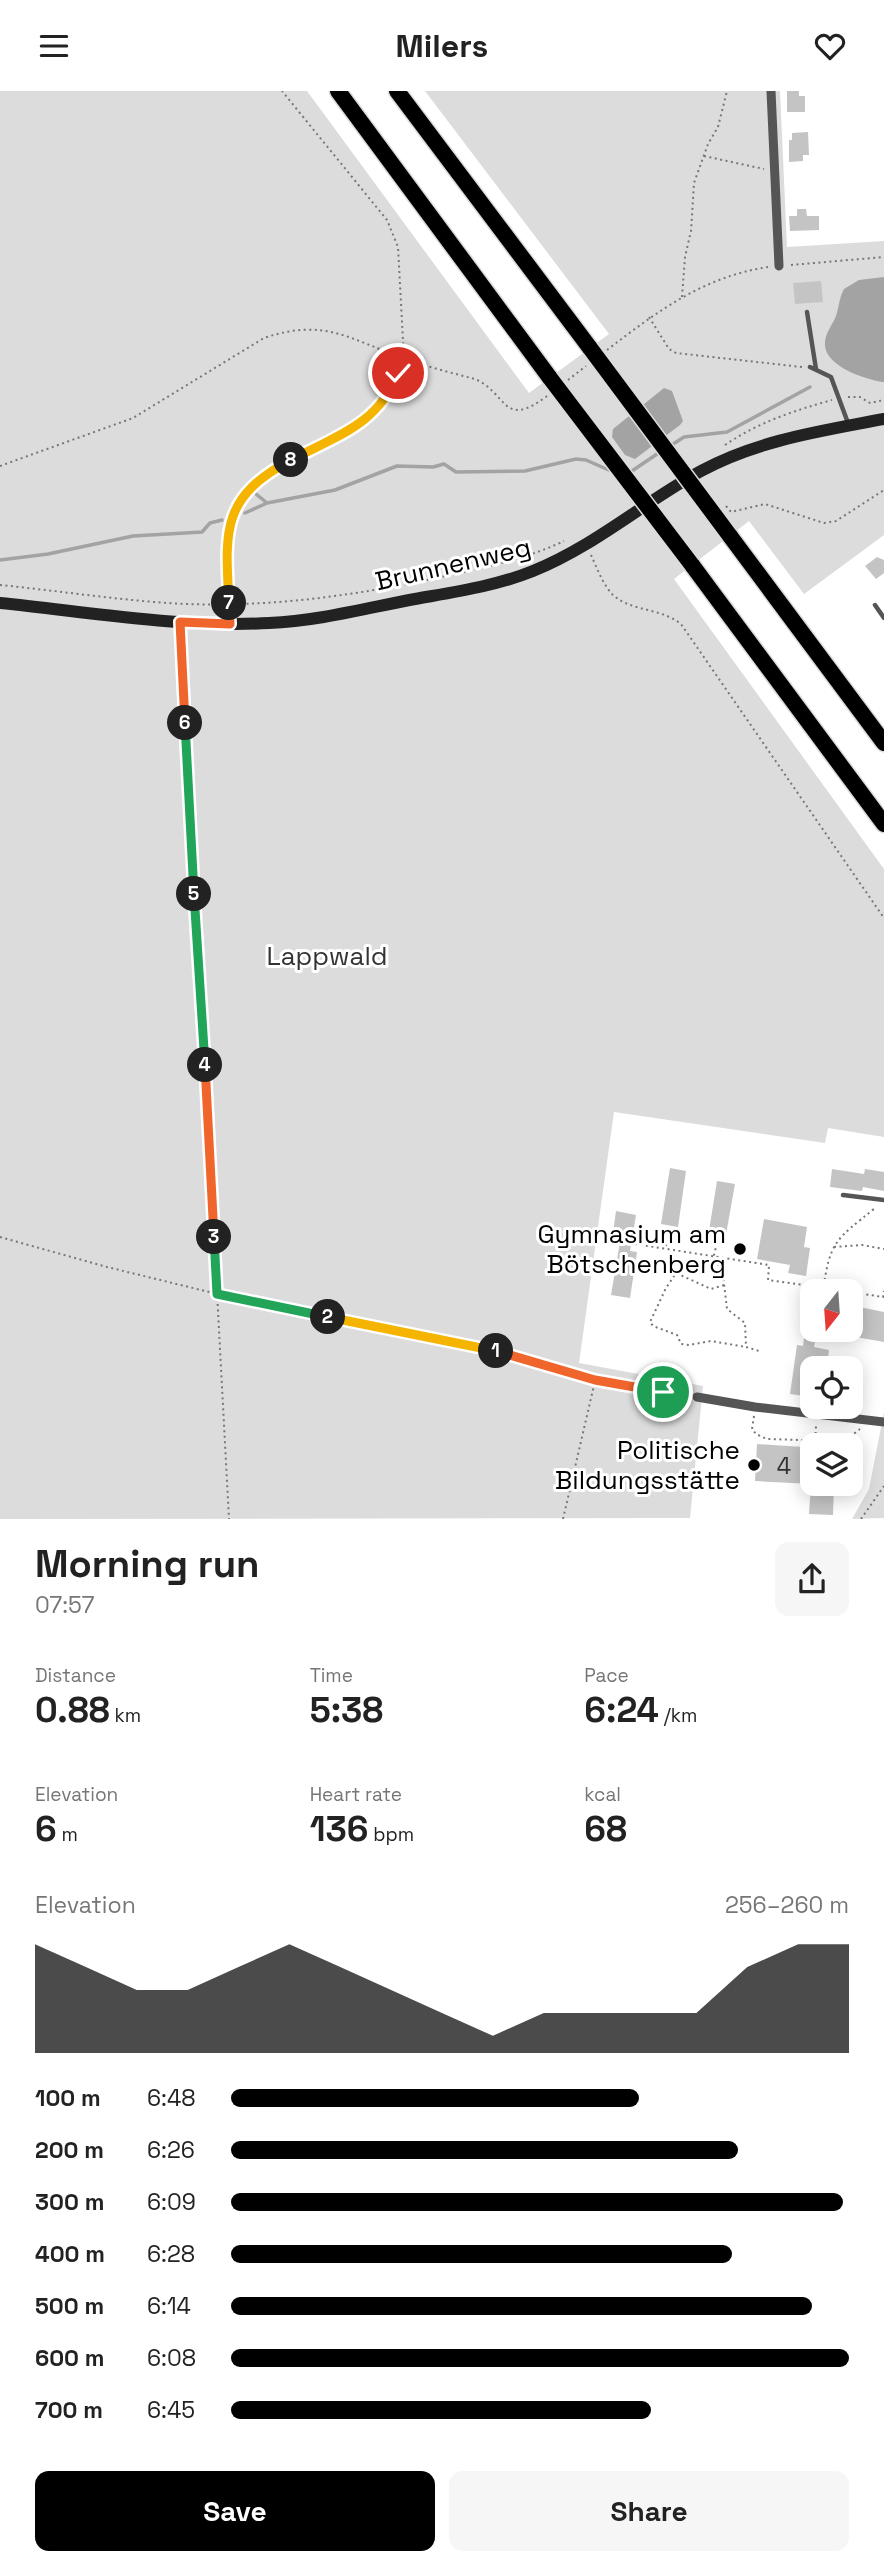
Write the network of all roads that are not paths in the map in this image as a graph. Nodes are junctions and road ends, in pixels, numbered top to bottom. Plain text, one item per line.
1 (338, 91) edge
2 (397, 91) edge
3 (771, 91) edge
4 (779, 266) road end
5 (807, 312) dead end
6 (884, 419) edge
7 (849, 426) junction
8 (0, 603) edge
9 (875, 605) dead end
10 (884, 618) edge
11 (884, 743) edge
12 (884, 824) edge
13 (843, 1195) dead end
14 (884, 1201) edge
15 (697, 1397) road end
16 (884, 1422) edge

1 - 12 highway, bridge
2 - 11 highway, bridge
3 - 4 street
5 - 7 lane
6 - 7 main road, Brunnenweg
7 - 8 main road, Brunnenweg
9 - 10 lane
13 - 14 lane
15 - 16 street

